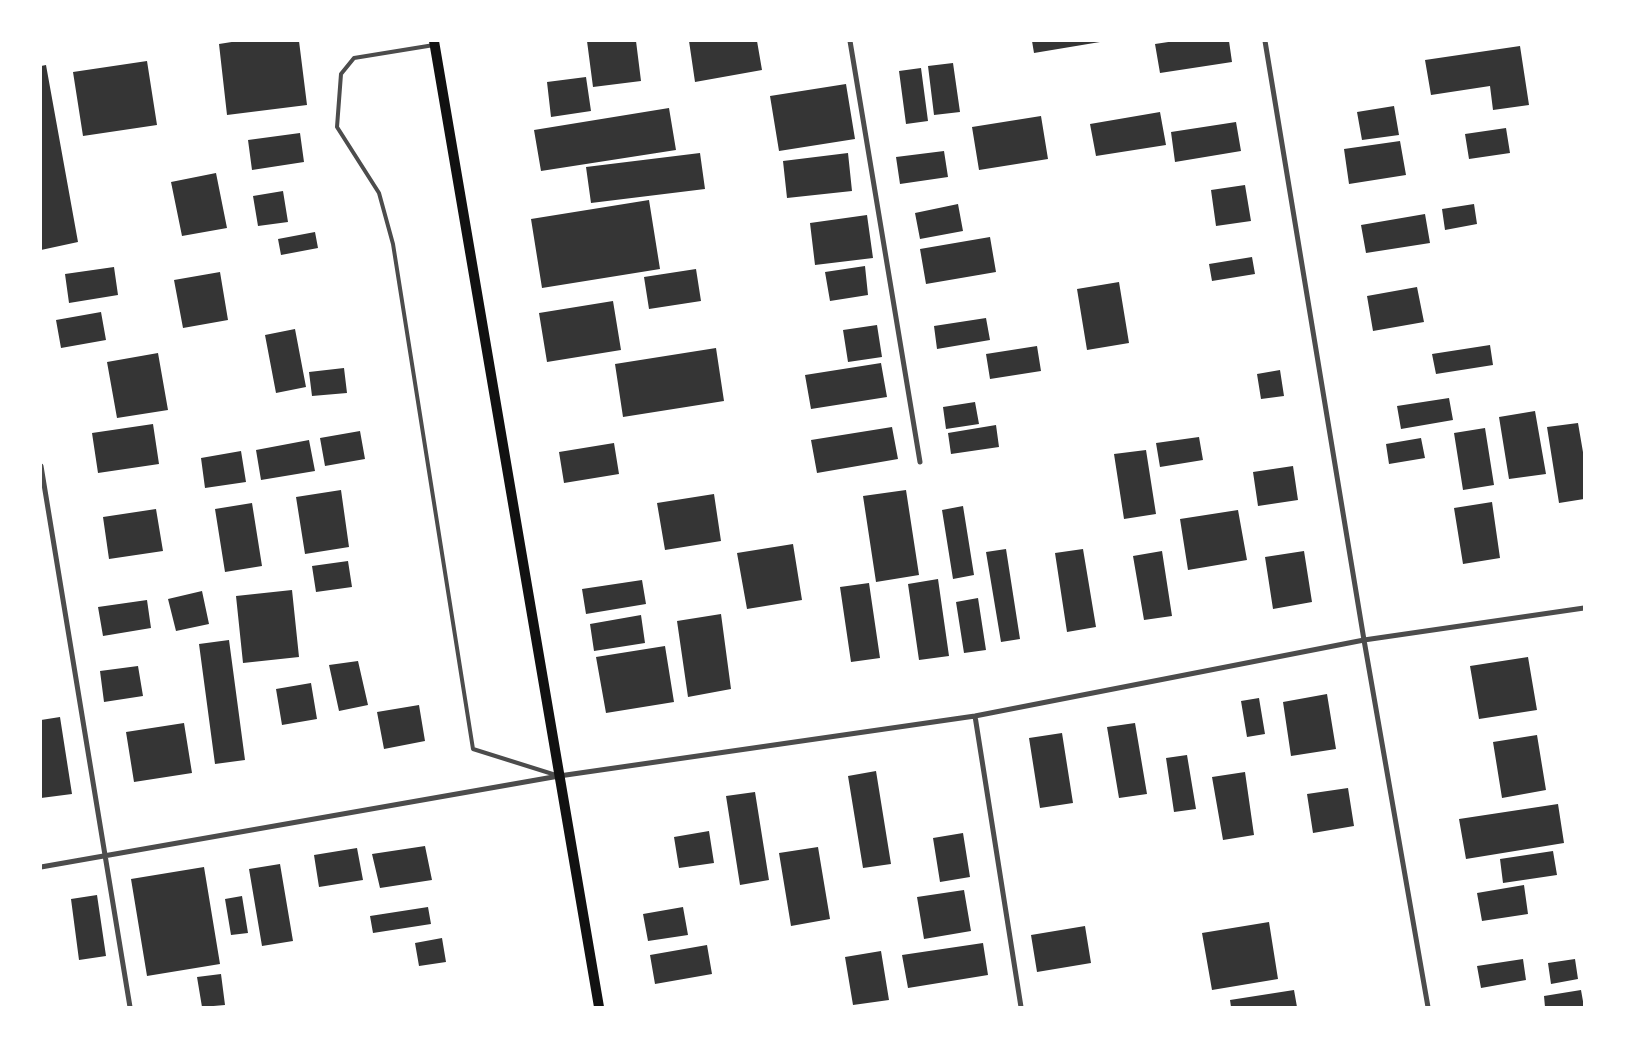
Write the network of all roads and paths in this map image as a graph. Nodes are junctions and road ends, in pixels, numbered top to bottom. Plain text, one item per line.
1 (850, 41) edge
2 (1265, 41) edge
3 (434, 43) edge
4 (920, 462) dead end
5 (41, 466) edge
6 (1584, 608) edge
7 (1364, 640) junction
8 (975, 716) junction
9 (559, 776) junction
10 (106, 857) junction
11 (41, 867) edge
12 (130, 1007) edge
13 (599, 1007) edge
14 (1021, 1007) edge
15 (1428, 1007) edge

1 - 4 street
2 - 7 street
3 - 9 main road
3 - 9 lane
5 - 10 street
6 - 7 street
7 - 8 street
7 - 15 street
8 - 9 street
8 - 14 street
9 - 10 street
9 - 13 main road
10 - 11 street
10 - 12 street

